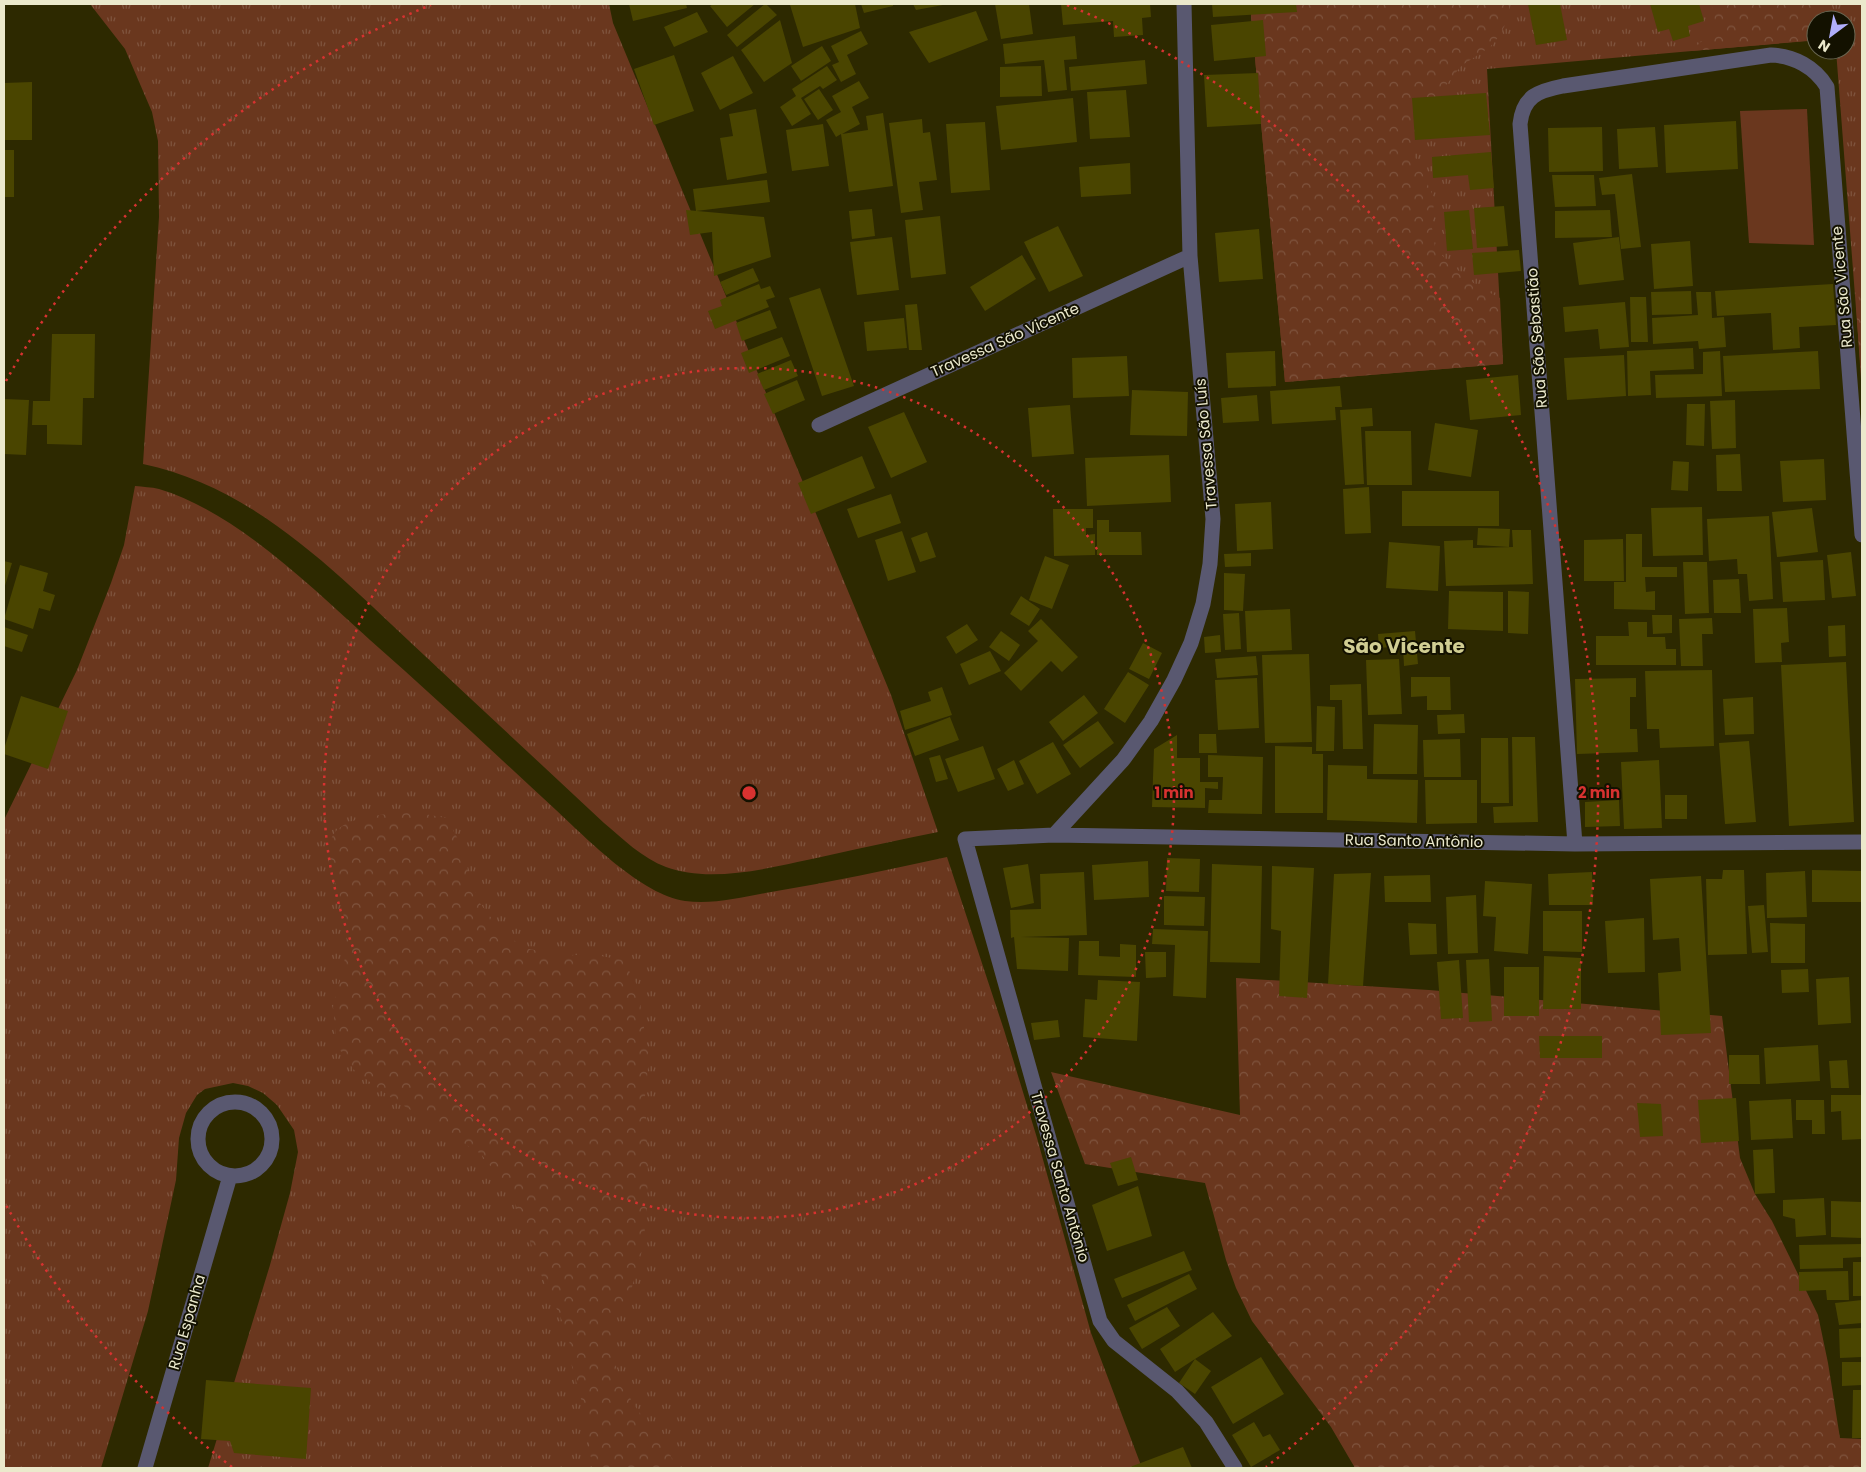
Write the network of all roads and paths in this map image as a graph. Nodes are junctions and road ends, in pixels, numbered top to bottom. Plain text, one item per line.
1 (1184, 4) edge
2 (1789, 57) joint
3 (1190, 256) junction
4 (819, 425) dead end
5 (1862, 535) edge
6 (1054, 836) junction
7 (965, 839) joint
8 (1862, 842) edge
9 (1575, 844) junction
10 (230, 1176) junction
11 (145, 1468) edge
12 (1235, 1468) edge

1 - 3 street, Travessa São Luís
2 - 5 street, Rua São Vicente
2 - 9 street, Rua São Sebastião
3 - 4 street, Travessa São Vicente
3 - 6 street, Travessa São Luís
6 - 7 street, Rua Santo Antônio
6 - 9 street, Rua Santo Antônio
7 - 12 street, Travessa Santo Antônio
8 - 9 street, Rua Santo Antônio
10 - 10 street
10 - 11 street, Rua Espanha

